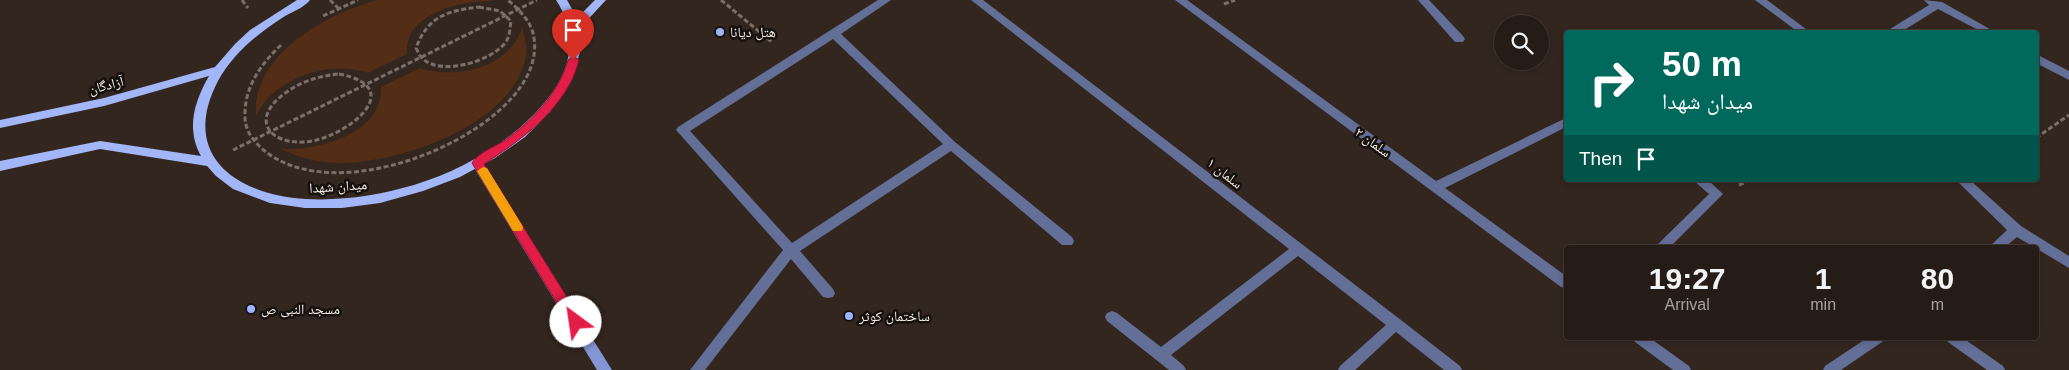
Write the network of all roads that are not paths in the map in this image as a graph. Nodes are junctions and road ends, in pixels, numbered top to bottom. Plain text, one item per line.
1 (305, 0) edge
2 (561, 0) edge
3 (601, 0) edge
4 (886, 0) edge
5 (976, 0) edge
6 (1180, 0) edge
7 (1423, 0) edge
8 (1760, 0) edge
9 (1934, 2) edge
10 (575, 27) junction
11 (1803, 30) edge
12 (1897, 30) edge
13 (1986, 30) edge
14 (834, 33) junction
15 (1459, 39) dead end
16 (2039, 60) edge
17 (218, 70) junction
18 (2069, 76) edge
19 (1564, 123) edge
20 (0, 124) edge
21 (951, 146) junction
22 (209, 162) junction
23 (478, 163) junction
24 (0, 166) edge
25 (1702, 182) edge
26 (1964, 182) edge
27 (1434, 187) junction
28 (2016, 230) junction
29 (1067, 241) dead end
30 (1663, 245) edge
31 (1998, 245) edge
32 (1298, 249) junction
33 (791, 250) junction
34 (2069, 264) edge
35 (1564, 282) edge
36 (828, 292) dead end
37 (1112, 317) dead end
38 (1396, 324) junction
39 (1643, 340) edge
40 (1874, 340) edge
41 (1956, 340) edge
42 (1160, 356) junction
43 (605, 370) edge
44 (697, 370) edge
45 (1179, 370) edge
46 (1345, 370) edge
47 (1455, 370) edge
48 (1684, 370) edge
49 (1830, 370) edge
50 (1998, 370) edge

1 - 17 main road, میدان شهدا
2 - 10 main road, میدان شهدا
3 - 10 main road
4 - 14 street
5 - 32 street, سلمان ۱
6 - 27 street, سلمان ۲
7 - 15 street
8 - 11 street
9 - 12 street
9 - 13 street
10 - 23 main road, میدان شهدا
14 - 21 street
14 - 33 street
16 - 18 street
17 - 20 main road, آزادگان
17 - 22 main road, میدان شهدا
19 - 27 street
21 - 29 street
21 - 33 street
22 - 23 main road, میدان شهدا
22 - 24 main road
23 - 43 main road
25 - 30 street
26 - 28 street
27 - 35 street, سلمان ۲
28 - 31 street
28 - 34 street
32 - 38 street, سلمان ۱
32 - 42 street
33 - 36 street
33 - 44 street
37 - 42 street
38 - 46 street
38 - 47 street, سلمان ۱
39 - 48 street
40 - 49 street
41 - 50 street
42 - 45 street

